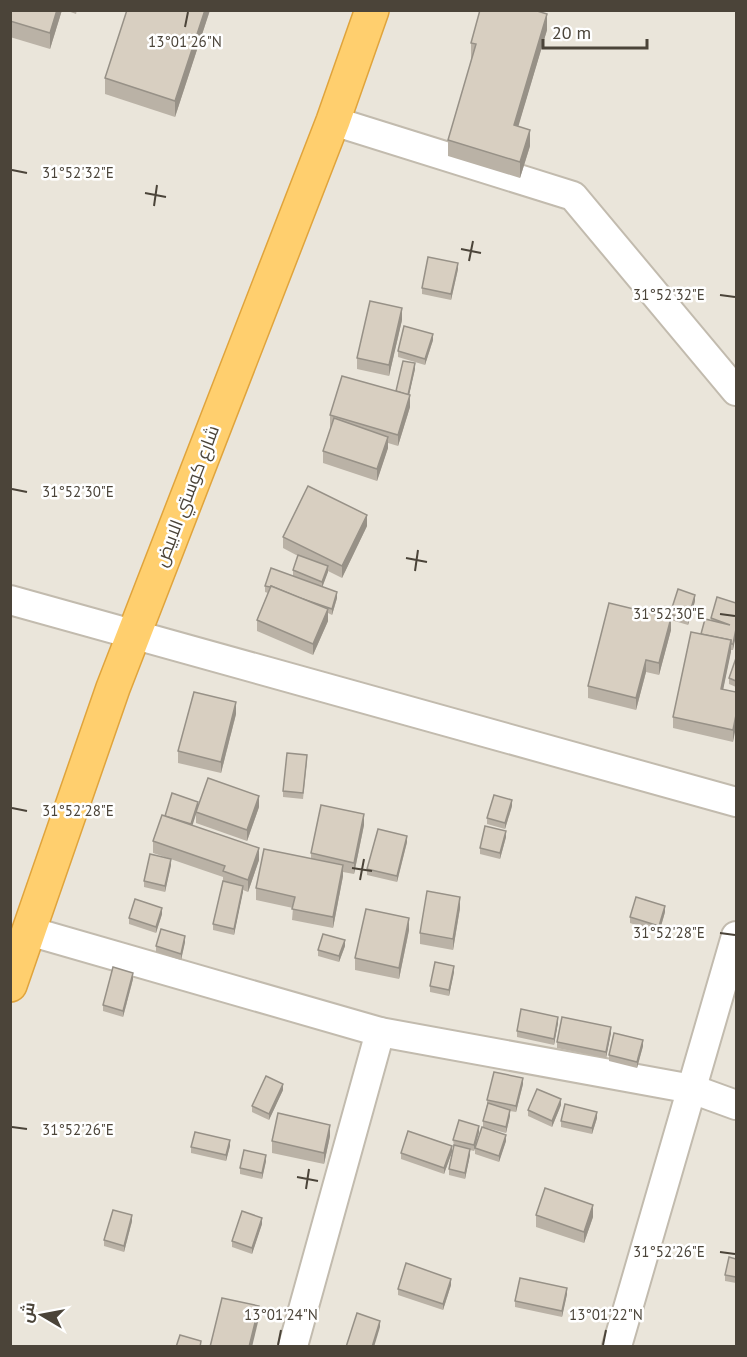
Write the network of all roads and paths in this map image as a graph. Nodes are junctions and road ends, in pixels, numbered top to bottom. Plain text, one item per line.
1 (372, 10) edge
2 (333, 121) junction
3 (736, 391) edge
4 (10, 600) edge
5 (133, 635) junction
6 (736, 802) edge
7 (29, 931) junction
8 (736, 936) edge
9 (10, 985) edge
10 (381, 1032) junction
11 (692, 1089) junction
12 (736, 1105) edge
13 (293, 1347) edge
14 (617, 1347) edge

1 - 2 highway, شارع كوستي الابيض
2 - 3 street
2 - 5 highway, شارع كوستي الابيض
4 - 5 street
5 - 6 street
5 - 7 highway, شارع كوستي الابيض
7 - 9 highway, شارع كوستي الابيض
7 - 10 street
8 - 11 street
10 - 11 street
10 - 13 street
11 - 12 street
11 - 14 street

